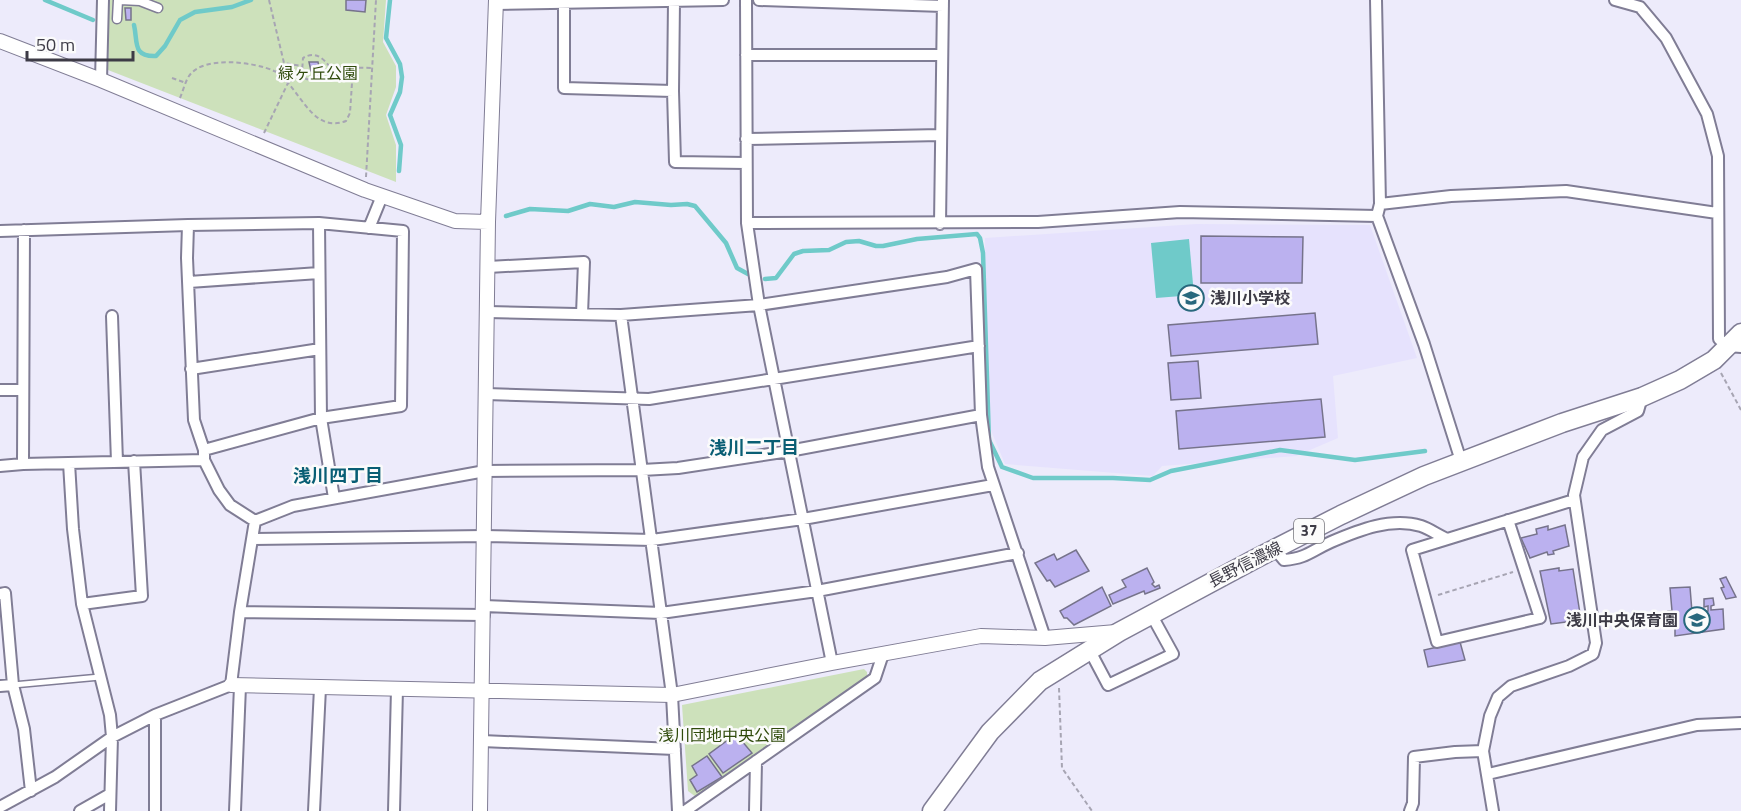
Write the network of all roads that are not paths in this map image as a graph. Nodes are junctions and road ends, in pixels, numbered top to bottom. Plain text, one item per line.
1 (103, 0) edge
2 (119, 0) edge
3 (723, 0) edge
4 (746, 0) edge
5 (759, 0) edge
6 (1376, 0) edge
7 (1615, 0) edge
8 (140, 1) edge
9 (644, 1) edge
10 (674, 1) edge
11 (496, 2) edge
12 (564, 3) junction
13 (943, 3) edge
14 (158, 8) dead end
15 (117, 19) dead end
16 (0, 41) edge
17 (746, 55) junction
18 (942, 55) junction
19 (101, 80) junction
20 (673, 91) junction
21 (940, 135) junction
22 (746, 139) junction
23 (746, 163) junction
24 (382, 196) junction
25 (1380, 204) junction
26 (1717, 213) junction
27 (1377, 216) junction
28 (489, 222) junction
29 (319, 223) junction
30 (747, 223) junction
31 (940, 224) junction
32 (188, 225) junction
33 (369, 228) junction
34 (24, 230) junction
35 (0, 231) edge
36 (488, 267) junction
37 (319, 273) junction
38 (189, 282) junction
39 (759, 305) junction
40 (488, 312) junction
41 (582, 314) junction
42 (112, 315) dead end
43 (621, 315) junction
44 (1741, 333) edge
45 (979, 346) junction
46 (1734, 347) edge
47 (320, 349) junction
48 (191, 369) junction
49 (774, 380) junction
50 (0, 390) edge
51 (22, 390) junction
52 (486, 394) junction
53 (632, 397) junction
54 (1642, 397) junction
55 (981, 415) junction
56 (321, 418) junction
57 (789, 451) junction
58 (204, 455) junction
59 (134, 461) junction
60 (1461, 461) junction
61 (117, 462) junction
62 (69, 463) junction
63 (22, 464) junction
64 (0, 466) edge
65 (642, 470) junction
66 (485, 471) junction
67 (993, 485) junction
68 (334, 498) junction
69 (1574, 500) junction
70 (803, 519) junction
71 (255, 520) junction
72 (1509, 520) junction
73 (484, 536) junction
74 (252, 538) junction
75 (1447, 539) junction
76 (651, 540) junction
77 (1275, 549) junction
78 (1018, 554) junction
79 (818, 591) junction
80 (0, 594) edge
81 (82, 604) junction
82 (484, 611) junction
83 (240, 612) junction
84 (661, 613) junction
85 (1151, 614) junction
86 (1119, 632) junction
87 (1045, 638) junction
88 (1090, 651) junction
89 (883, 654) junction
90 (832, 663) junction
91 (100, 677) junction
92 (13, 685) junction
93 (0, 686) edge
94 (235, 686) junction
95 (320, 687) junction
96 (398, 689) junction
97 (483, 691) junction
98 (672, 695) junction
99 (156, 715) junction
100 (1741, 723) edge
101 (112, 737) junction
102 (482, 741) junction
103 (675, 749) junction
104 (1483, 750) junction
105 (756, 761) junction
106 (1488, 774) junction
107 (31, 791) junction
108 (110, 794) junction
109 (0, 807) edge
110 (80, 811) edge
111 (110, 811) edge
112 (154, 811) edge
113 (235, 811) edge
114 (314, 811) edge
115 (394, 811) edge
116 (480, 811) edge
117 (678, 811) edge
118 (685, 811) edge
119 (755, 811) edge
120 (932, 811) edge
121 (1410, 811) edge
122 (1493, 811) edge

1 - 19 street
2 - 8 street
2 - 15 street
3 - 10 street
4 - 17 street
5 - 13 street
6 - 25 street
7 - 26 street
8 - 14 street
9 - 10 street
9 - 12 street
10 - 20 street
11 - 12 street
11 - 28 street
12 - 20 street
13 - 18 street
16 - 19 street
17 - 18 street
17 - 22 street
18 - 21 street
19 - 24 street
20 - 23 street
21 - 22 street
21 - 31 street
22 - 23 street
23 - 30 street
24 - 28 street
24 - 33 street
25 - 26 street
25 - 27 street
26 - 46 street
27 - 31 street
27 - 60 street
28 - 36 street
29 - 32 street
29 - 33 street
29 - 37 street
30 - 31 street
30 - 39 street
32 - 34 street
32 - 38 street
33 - 56 street
34 - 35 street
34 - 51 street
36 - 40 street
36 - 41 street
37 - 38 street
37 - 47 street
38 - 48 street
39 - 43 street
39 - 45 street
39 - 49 street
40 - 41 street
40 - 52 street
41 - 43 street
42 - 61 street
43 - 53 street
44 - 46 main road, 長野信濃線 / 37
45 - 49 street
45 - 55 street
46 - 54 main road, 長野信濃線 / 37
47 - 48 street
47 - 56 street
48 - 58 street
49 - 53 street
49 - 57 street
50 - 51 street
51 - 63 street
52 - 53 street
52 - 66 street
53 - 65 street
54 - 60 main road, 長野信濃線 / 37
54 - 69 street
55 - 57 street
55 - 67 street
56 - 58 street
56 - 68 street
57 - 65 street
57 - 70 street
58 - 59 street
58 - 71 street
59 - 61 street
59 - 81 street
60 - 77 main road, 長野信濃線 / 37
61 - 62 street
62 - 63 street
62 - 81 street
63 - 64 street
65 - 66 street
65 - 76 street
66 - 68 street
66 - 73 street
67 - 70 street
67 - 78 street
68 - 71 street
69 - 72 street
69 - 104 street
70 - 76 street
70 - 79 street
71 - 74 street
72 - 75 street
72 - 75 street
73 - 74 street
73 - 76 street
73 - 82 street
74 - 83 street
75 - 77 street
76 - 84 street
77 - 85 main road, 長野信濃線 / 37
78 - 79 street
78 - 87 street
79 - 84 street
79 - 90 street
80 - 92 street
81 - 91 street
82 - 83 street
82 - 84 street
82 - 97 street
83 - 94 street
84 - 98 street
85 - 86 main road, 長野信濃線 / 37
85 - 88 street
86 - 87 street
86 - 88 main road, 長野信濃線 / 37
87 - 89 street
88 - 120 main road, 長野信濃線 / 37
89 - 90 street
89 - 105 street
90 - 98 street
91 - 92 lane
91 - 101 street
92 - 93 street
92 - 107 street
94 - 95 street
94 - 99 street
94 - 113 street
95 - 96 street
95 - 114 street
96 - 97 street
96 - 115 street
97 - 98 street
97 - 102 street
98 - 103 street
99 - 101 street
99 - 112 street
100 - 106 street
101 - 107 street
101 - 108 street
102 - 103 street
102 - 116 street
103 - 117 street
104 - 106 street
104 - 121 street
105 - 118 street
105 - 119 street
106 - 122 street
107 - 109 street
108 - 110 street
108 - 111 street

